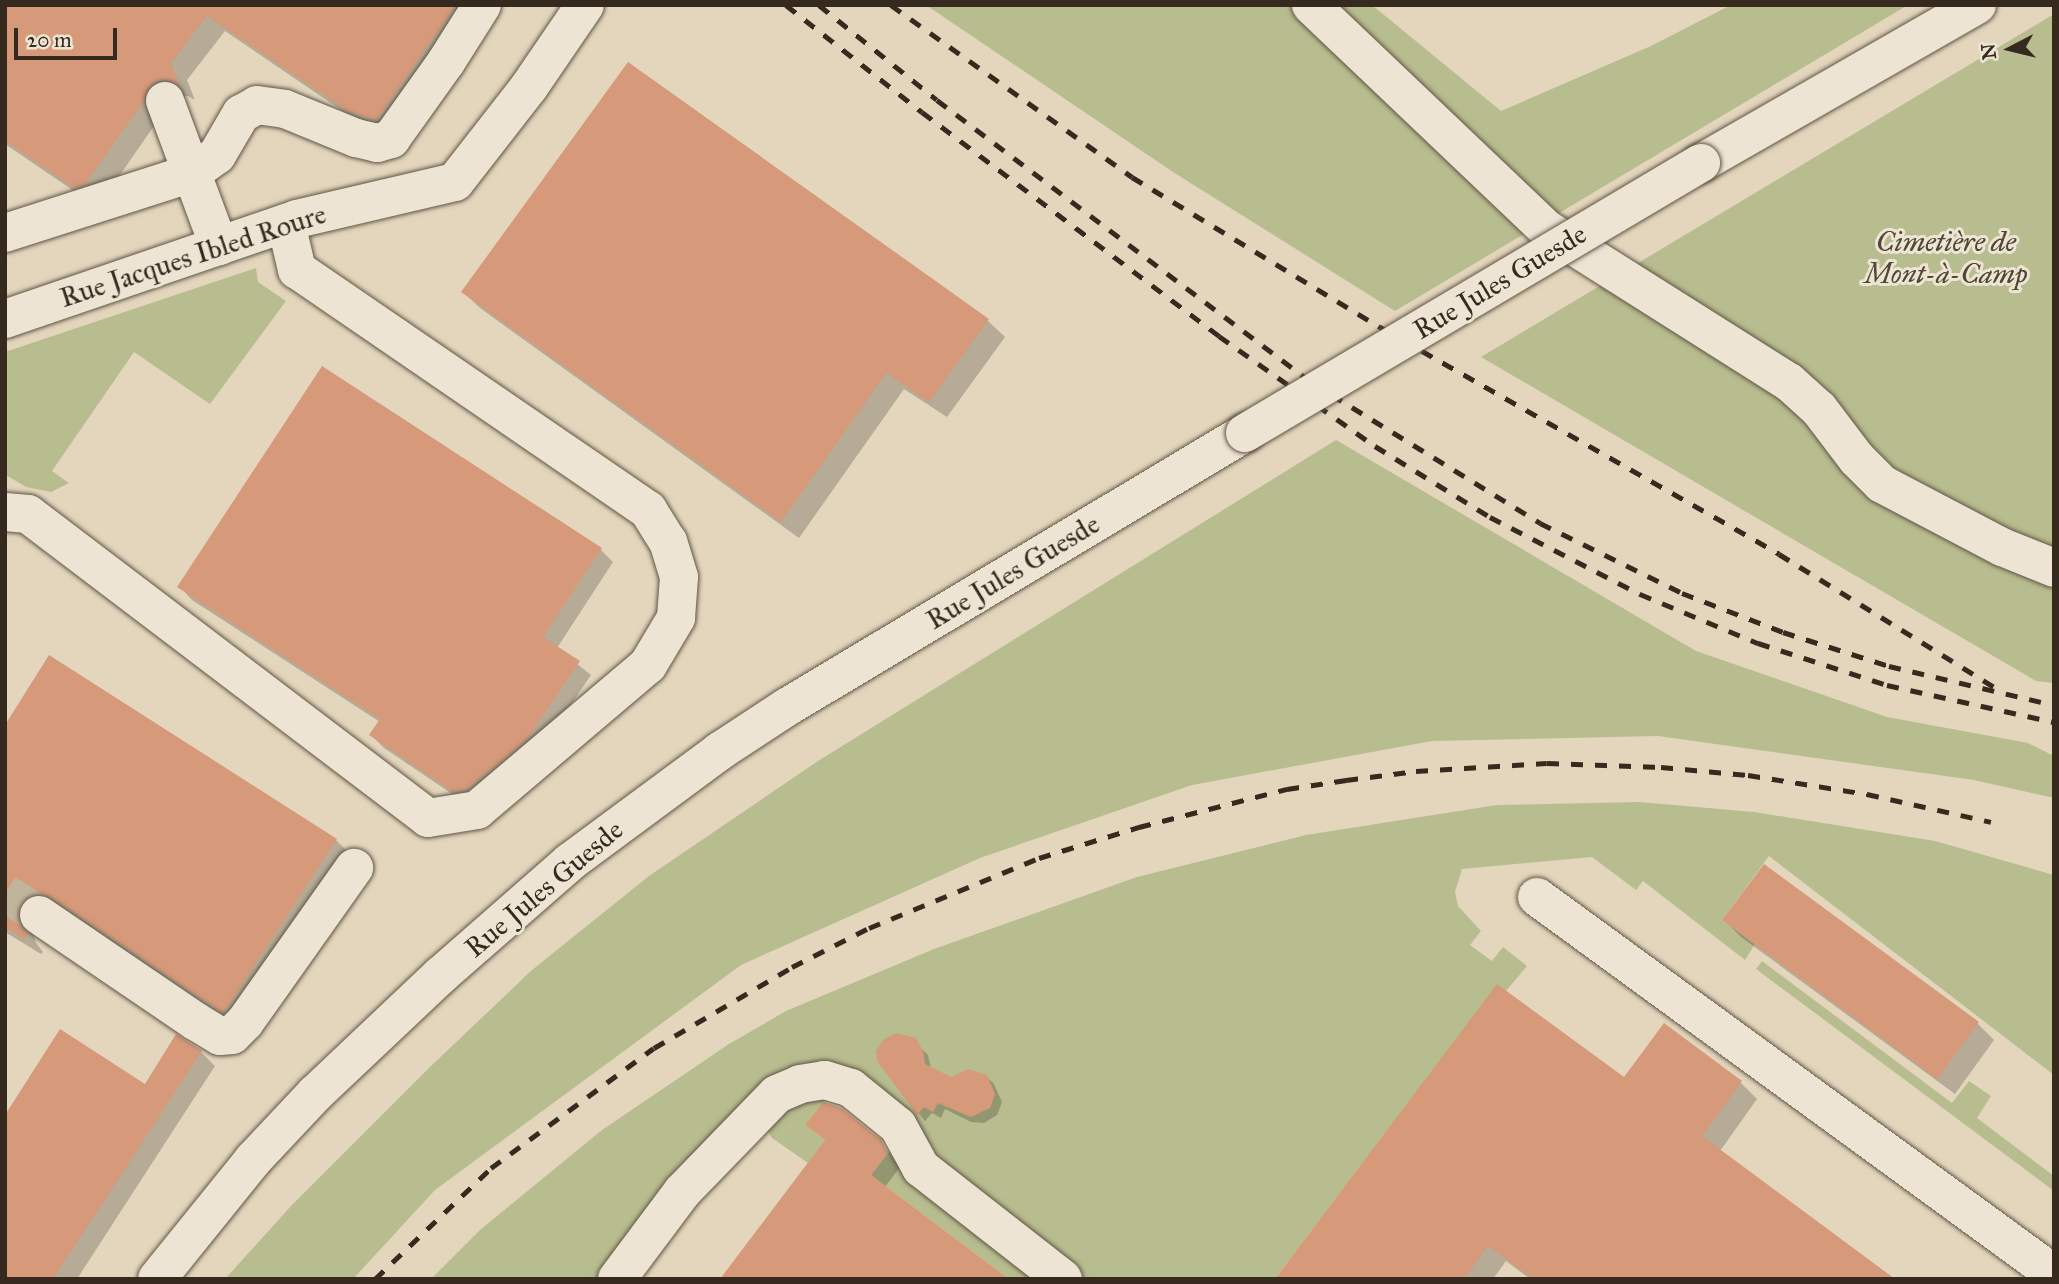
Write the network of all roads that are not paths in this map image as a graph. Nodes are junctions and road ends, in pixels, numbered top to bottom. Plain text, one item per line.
1 (482, 5) edge
2 (585, 5) edge
3 (1311, 5) edge
4 (1977, 5) edge
5 (165, 101) dead end
6 (192, 173) junction
7 (286, 223) junction
8 (5, 233) edge
9 (219, 246) junction
10 (5, 319) edge
11 (5, 512) edge
12 (2054, 568) edge
13 (354, 868) dead end
14 (1537, 897) dead end
15 (39, 915) tunnel mouth
16 (2054, 1275) edge
17 (157, 1279) edge
18 (617, 1279) edge
19 (1063, 1279) edge

1 - 6 street
2 - 7 street, Rue Jacques Ibled Roure
3 - 12 street
4 - 17 street, Rue Jules Guesde, bridge
5 - 6 street
6 - 8 street
6 - 9 street
7 - 9 street, Rue Jacques Ibled Roure
7 - 11 street
9 - 10 street, Rue Jacques Ibled Roure
13 - 15 street
14 - 16 street
18 - 19 street

